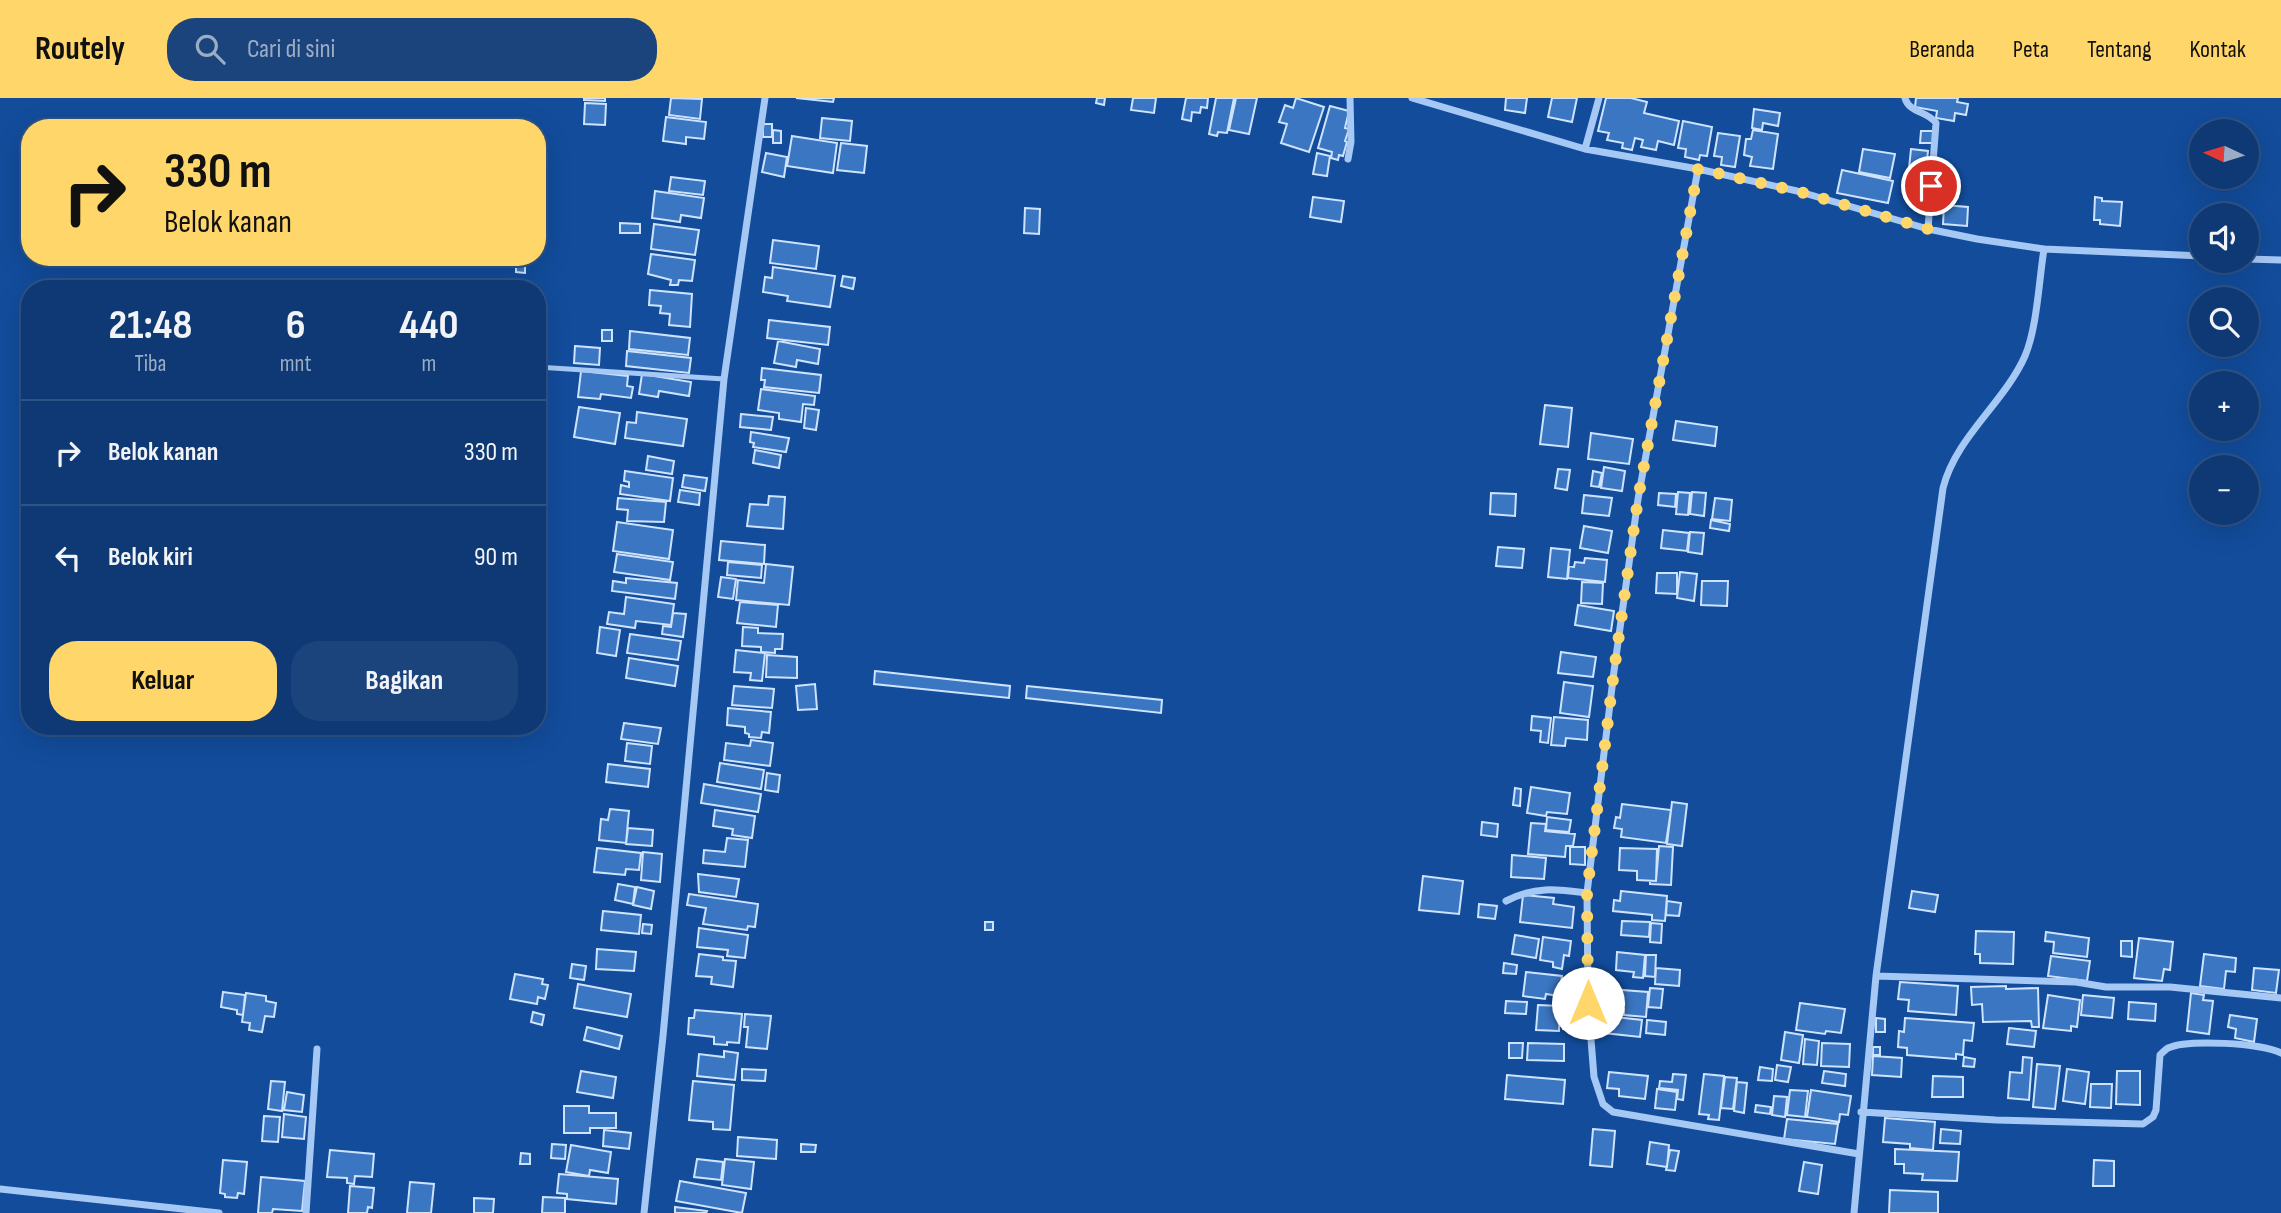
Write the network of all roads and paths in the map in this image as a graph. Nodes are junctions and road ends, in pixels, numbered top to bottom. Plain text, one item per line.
1 (765, 98) edge
2 (1350, 98) edge
3 (1412, 98) edge
4 (1599, 98) edge
5 (1905, 98) edge
6 (1585, 149) junction
7 (1348, 159) dead end
8 (1698, 169) junction
9 (1928, 229) junction
10 (2044, 249) junction
11 (2189, 255) edge
12 (2259, 259) edge
13 (2281, 260) edge
14 (546, 368) edge
15 (723, 379) junction
16 (1587, 892) junction
17 (1506, 901) dead end
18 (1876, 976) junction
19 (2281, 998) edge
20 (317, 1049) dead end
21 (2281, 1054) edge
22 (1861, 1112) junction
23 (1859, 1154) junction
24 (0, 1189) edge
25 (219, 1213) edge
26 (306, 1213) edge
27 (644, 1213) edge
28 (1854, 1213) edge

1 - 15 street
2 - 7 street
3 - 6 street
4 - 6 street
5 - 9 street
6 - 8 street
8 - 9 street
8 - 16 street
9 - 10 street
10 - 11 street
10 - 18 street
12 - 13 street
14 - 15 lane
15 - 27 street
16 - 17 street
16 - 23 street
18 - 19 street
18 - 22 street
20 - 26 street
21 - 22 street
22 - 23 street
23 - 28 street
24 - 25 street

